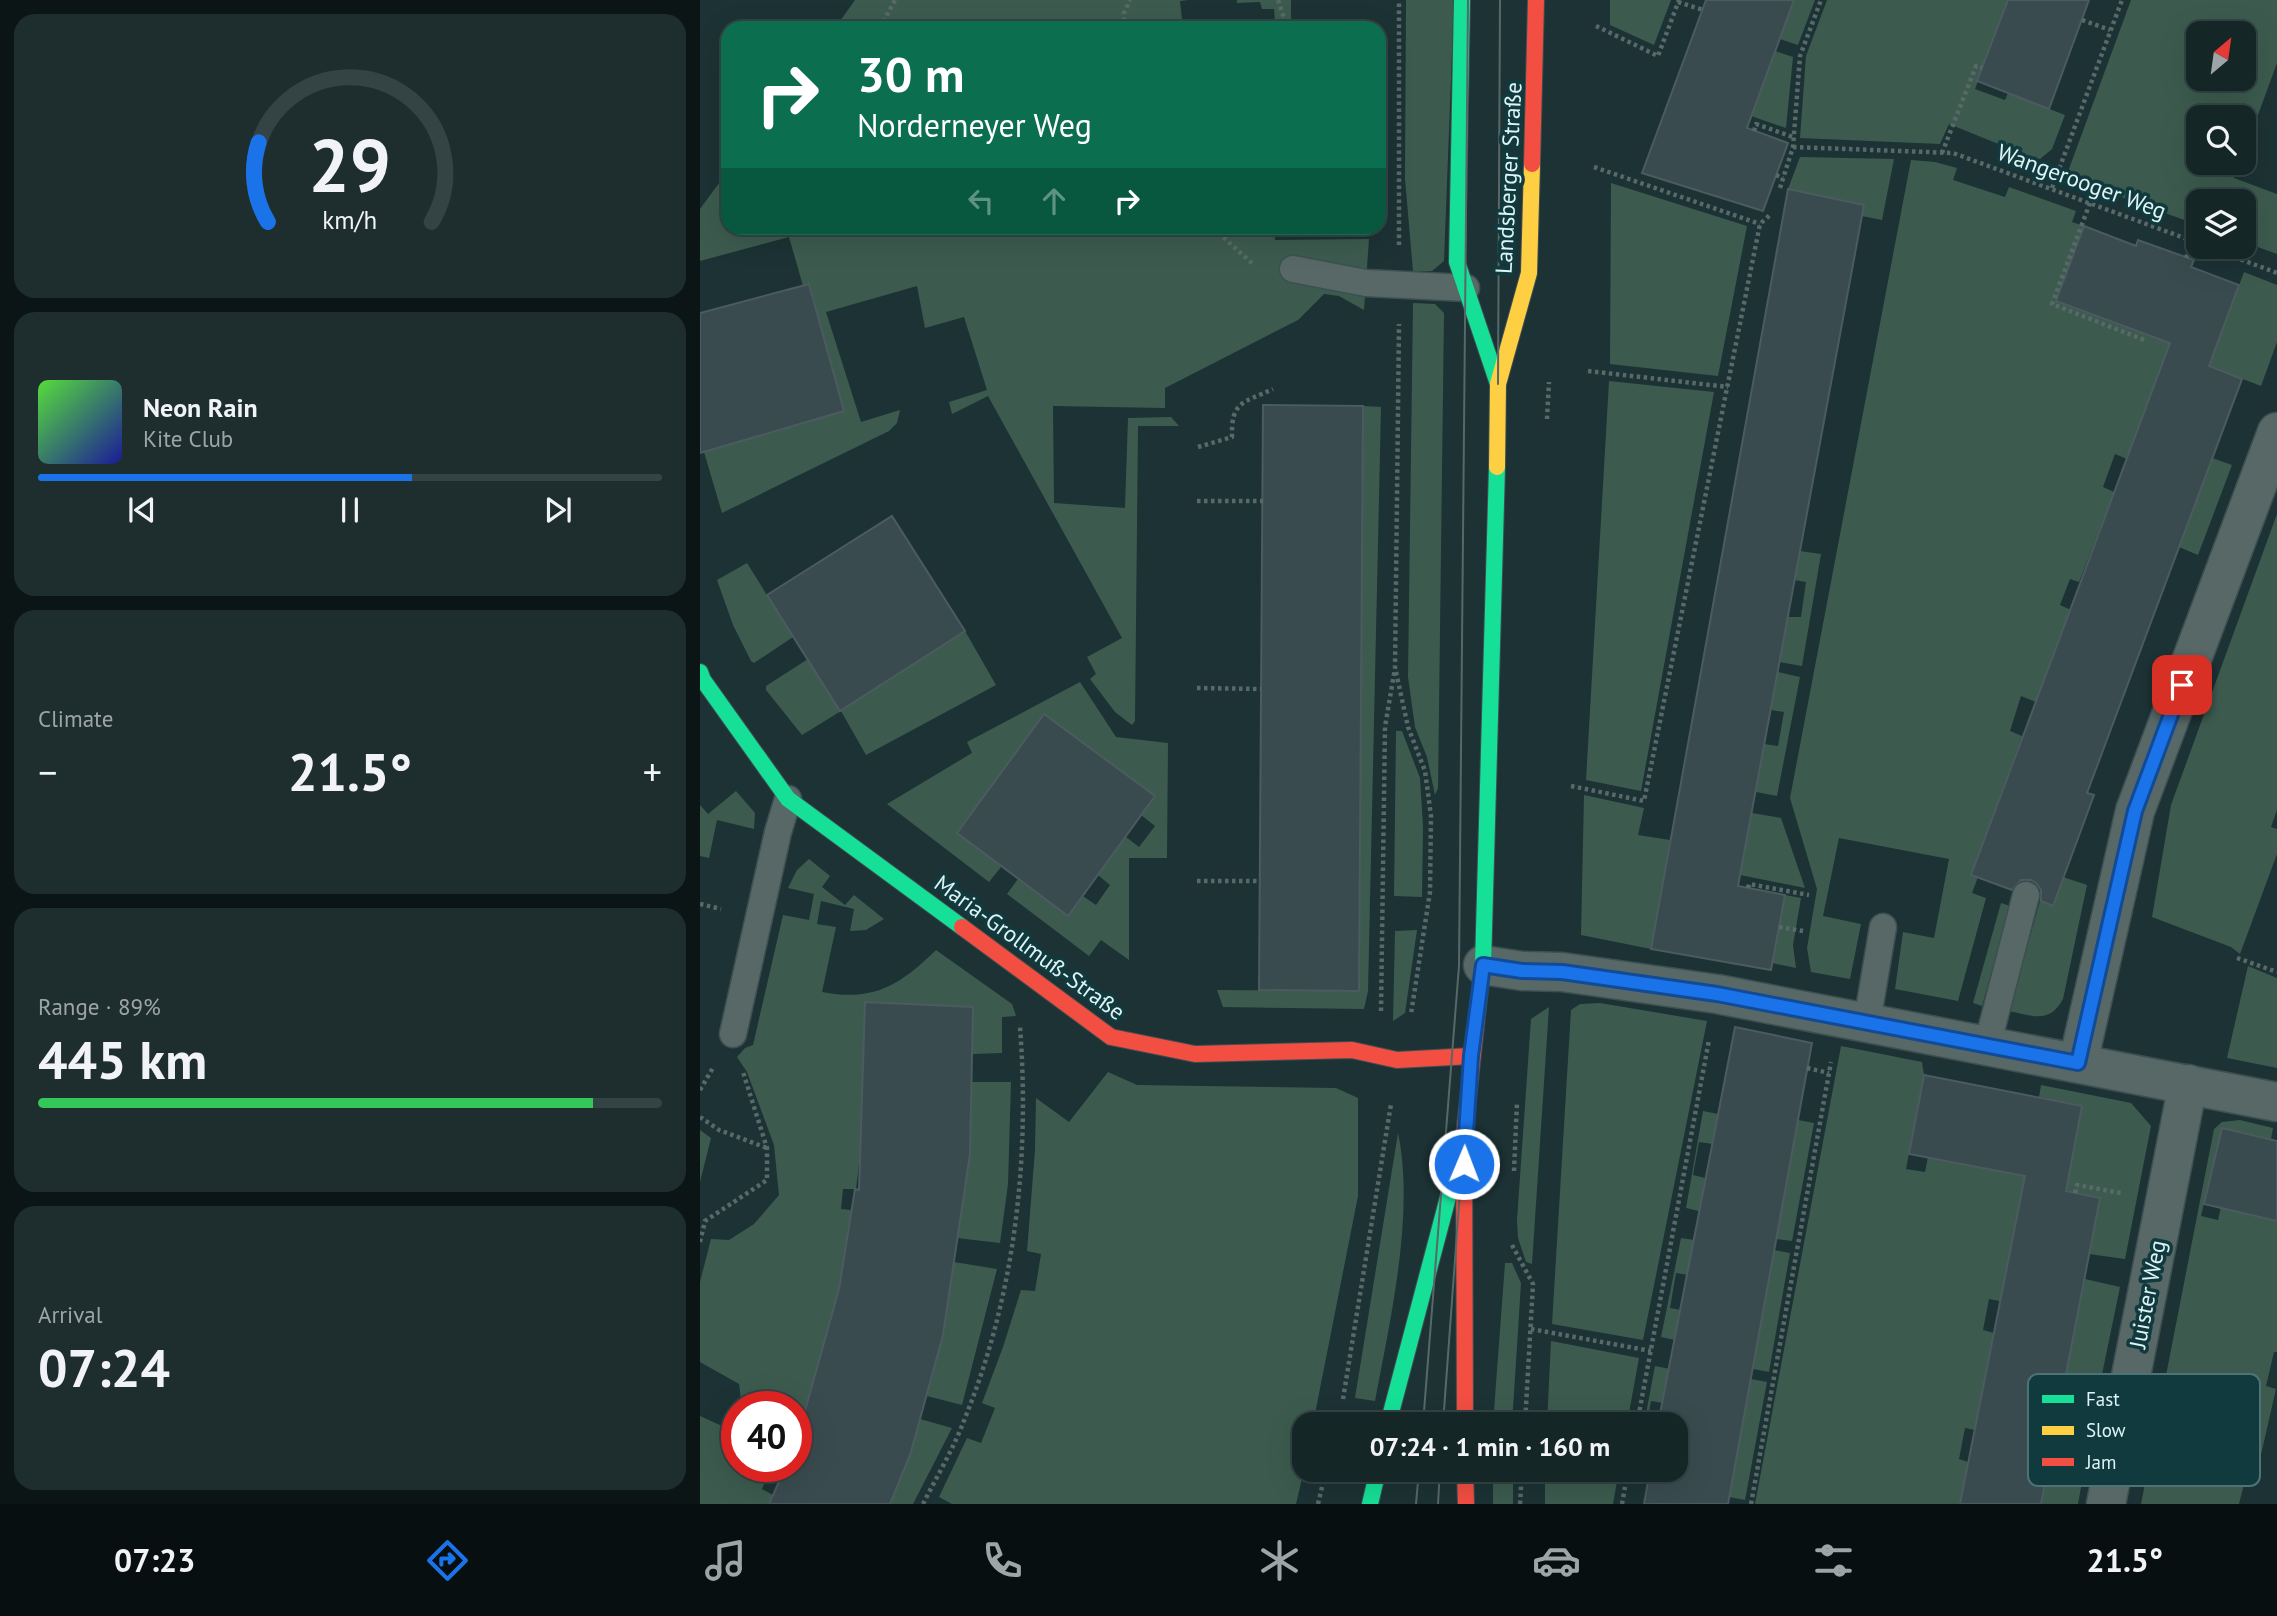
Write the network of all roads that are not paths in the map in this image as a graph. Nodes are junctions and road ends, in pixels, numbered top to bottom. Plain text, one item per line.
1 (1462, 0) edge
2 (1536, 0) edge
3 (1293, 268) dead end
4 (1466, 288) junction
5 (1498, 384) junction
6 (2277, 432) edge
7 (700, 672) edge
8 (788, 799) junction
9 (2026, 895) dead end
10 (1883, 928) dead end
11 (1483, 965) junction
12 (1867, 1022) junction
13 (733, 1034) road end
14 (1987, 1046) junction
15 (1471, 1056) junction
16 (2078, 1063) junction
17 (2188, 1084) junction
18 (2277, 1102) edge
19 (1464, 1136) junction
20 (2131, 1374) edge
21 (1391, 1412) edge
22 (1465, 1412) edge
23 (1375, 1482) edge
24 (1465, 1482) edge
25 (2110, 1486) edge
26 (1370, 1504) edge
27 (1466, 1504) edge
28 (2106, 1504) edge

1 - 4 street, Landsberger Straße
2 - 5 street, Landsberger Straße
3 - 4 lane
4 - 5 street, Landsberger Straße
5 - 11 street
6 - 16 street
7 - 8 street, Maria-Grollmuß-Straße
8 - 13 lane
8 - 15 street, Maria-Grollmuß-Straße
9 - 14 lane
10 - 12 lane
11 - 12 street
11 - 15 street
12 - 14 street
14 - 16 street
15 - 19 street
16 - 17 street
17 - 18 street
17 - 20 street, Juister Weg
19 - 21 street
19 - 22 street
23 - 26 street
24 - 27 street
25 - 28 street, Juister Weg

